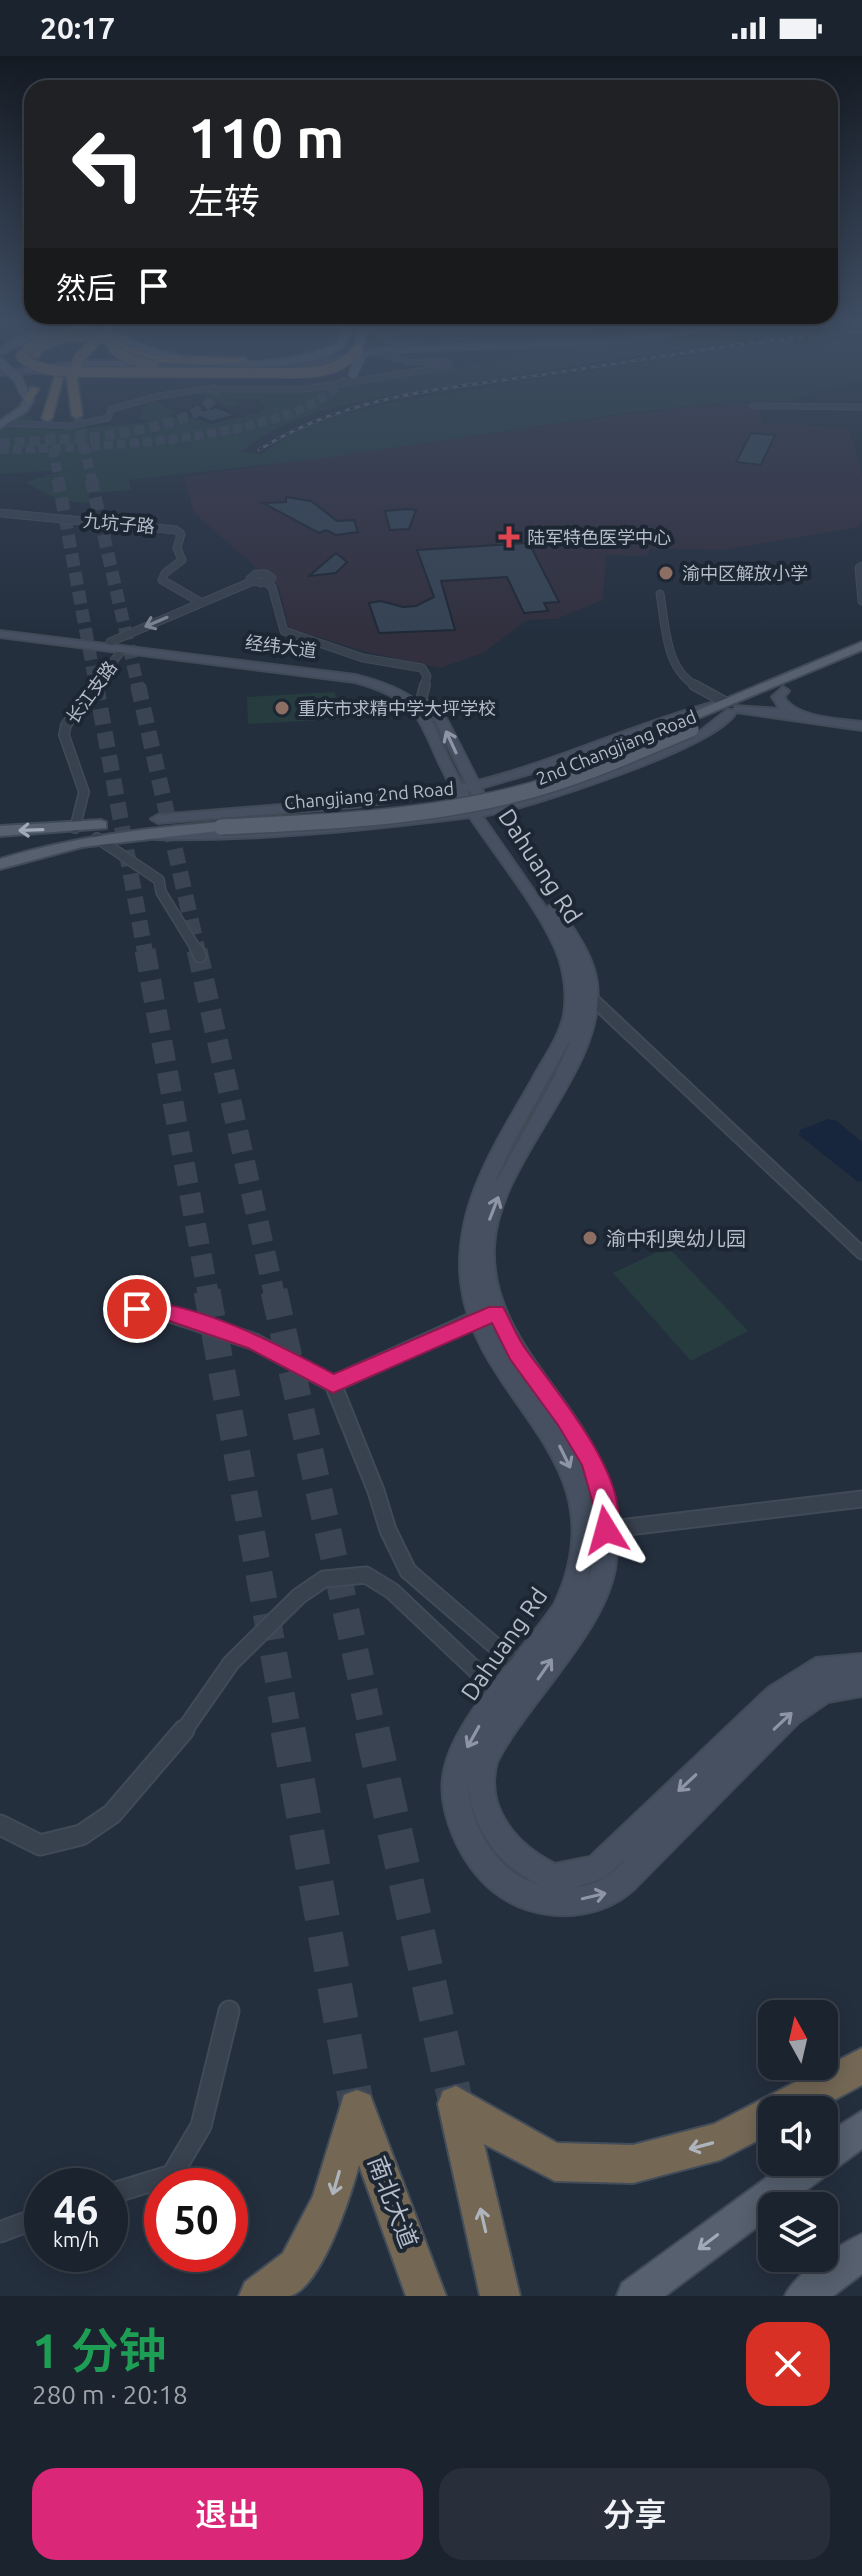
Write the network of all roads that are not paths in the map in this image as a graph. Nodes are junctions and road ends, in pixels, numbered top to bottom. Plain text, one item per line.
1 (17, 425) edge
2 (74, 425) tunnel mouth
3 (0, 513) edge
4 (862, 566) edge
5 (660, 594) dead end
6 (862, 601) edge
7 (202, 603) junction
8 (0, 628) edge
9 (0, 634) edge
10 (110, 642) junction
11 (862, 646) edge
12 (122, 650) junction
13 (862, 658) edge
14 (783, 691) junction
15 (420, 702) junction
16 (727, 708) junction
17 (862, 725) edge
18 (514, 776) junction
19 (464, 787) junction
20 (529, 801) junction
21 (481, 812) junction
22 (158, 819) junction
23 (221, 823) junction
24 (75, 828) junction
25 (0, 831) edge
26 (129, 835) junction
27 (97, 838) junction
28 (0, 864) edge
29 (200, 956) tunnel mouth
30 (580, 995) junction
31 (862, 1253) edge
32 (116, 1308) dead end
33 (487, 1315) junction
34 (333, 1384) junction
35 (862, 1499) edge
36 (606, 1530) junction
37 (583, 1531) junction
38 (862, 1666) edge
39 (522, 1669) junction
40 (862, 1684) edge
41 (502, 1695) junction
42 (0, 1825) edge
43 (229, 2011) dead end
44 (862, 2066) edge
45 (805, 2096) edge
46 (758, 2121) edge
47 (862, 2128) edge
48 (838, 2146) edge
49 (797, 2176) edge
50 (128, 2188) edge
51 (24, 2223) edge
52 (0, 2232) edge
53 (862, 2252) edge
54 (259, 2296) edge
55 (426, 2296) edge
56 (500, 2296) edge
57 (635, 2296) edge
58 (803, 2296) edge

1 - 2 street
3 - 7 street, 九坑子路
4 - 6 street
5 - 16 street
7 -> 10 street
7 - 15 street
8 - 10 main road, 经纬大道
9 - 12 main road, 经纬大道
10 - 15 main road, 经纬大道
11 - 16 main road, Changjiang 2nd Road
12 - 15 main road, 经纬大道
12 - 24 street, 长江支路
13 - 14 main road, Changjiang 2nd Road
14 - 16 main road, Changjiang 2nd Road
14 - 17 main road
15 - 19 main road
16 - 17 main road
16 - 18 main road, 2nd Changjiang Road
16 - 20 main road, 2nd Changjiang Road
16 - 23 main road, Changjiang 2nd Road, bridge
18 - 19 main road, 2nd Changjiang Road
18 - 20 main road
19 - 21 main road
19 - 22 main road, 2nd Changjiang Road
20 - 21 main road, 2nd Changjiang Road
21 - 26 main road, 2nd Changjiang Road
21 - 30 main road, Dahuang Rd
22 - 23 main road, Changjiang 2nd Road
22 - 24 main road, Changjiang 2nd Road
23 - 26 main road, Changjiang 2nd Road
24 -> 25 main road, Changjiang 2nd Road
26 - 27 main road, Changjiang 2nd Road
27 - 28 main road, Changjiang 2nd Road
27 - 29 street
30 - 31 street
30 - 33 main road, Dahuang Rd
32 - 34 street
33 - 34 street
33 - 36 main road, Dahuang Rd
33 -> 37 main road, Dahuang Rd
34 - 39 street
35 - 36 street
36 - 37 street
38 -> 36 main road, Dahuang Rd
37 - 39 main road, Dahuang Rd
39 - 41 main road, Dahuang Rd
41 -> 40 main road, Dahuang Rd
41 - 42 street
43 - 50 street
44 - 45 highway
46 - 56 highway
47 - 48 main road
49 -> 57 main road
51 - 52 street
53 - 58 main road
55 -> 54 highway, 南北大道

